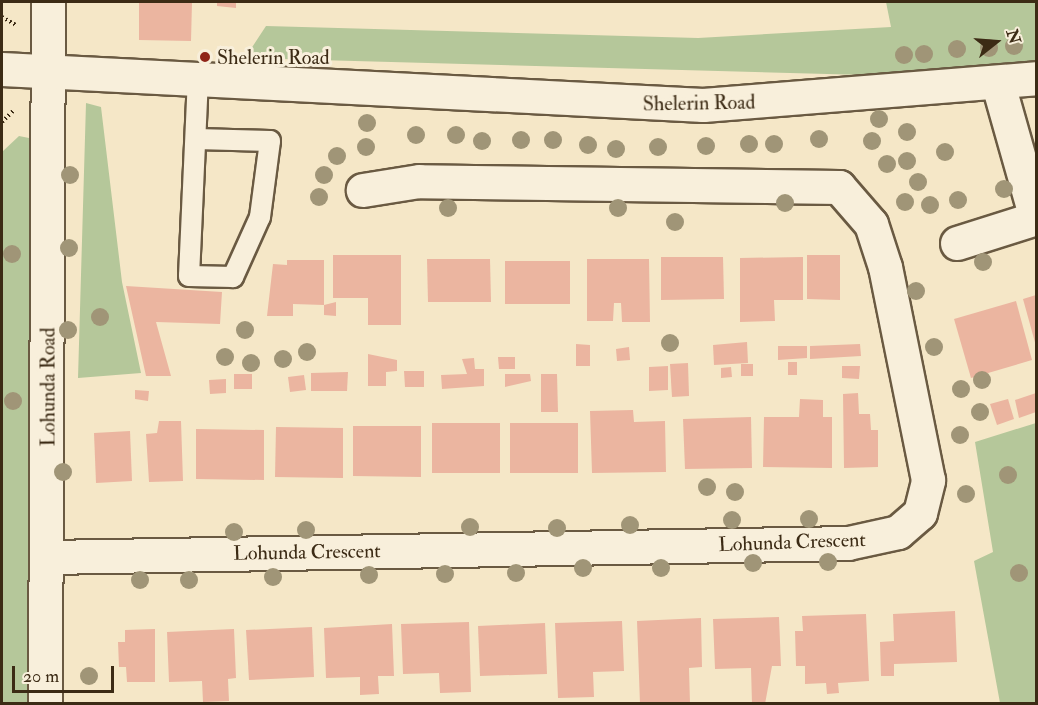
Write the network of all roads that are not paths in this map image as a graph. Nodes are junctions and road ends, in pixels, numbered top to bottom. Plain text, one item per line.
1 (48, 2) edge
2 (2, 69) edge
3 (48, 70) junction
4 (1036, 78) edge
5 (198, 80) junction
6 (998, 84) junction
7 (196, 139) junction
8 (363, 190) dead end
9 (1036, 218) edge
10 (957, 243) dead end
11 (48, 557) junction
12 (45, 704) edge

1 - 3 street, Lohunda Road
2 - 3 street, Shelerin Road
3 - 5 street, Shelerin Road
3 - 11 street, Lohunda Road
4 - 6 street, Shelerin Road
5 - 6 street, Shelerin Road
5 - 7 lane
6 - 9 street
7 - 7 lane
8 - 11 street, Lohunda Crescent
9 - 10 street
11 - 12 street, Lohunda Road

